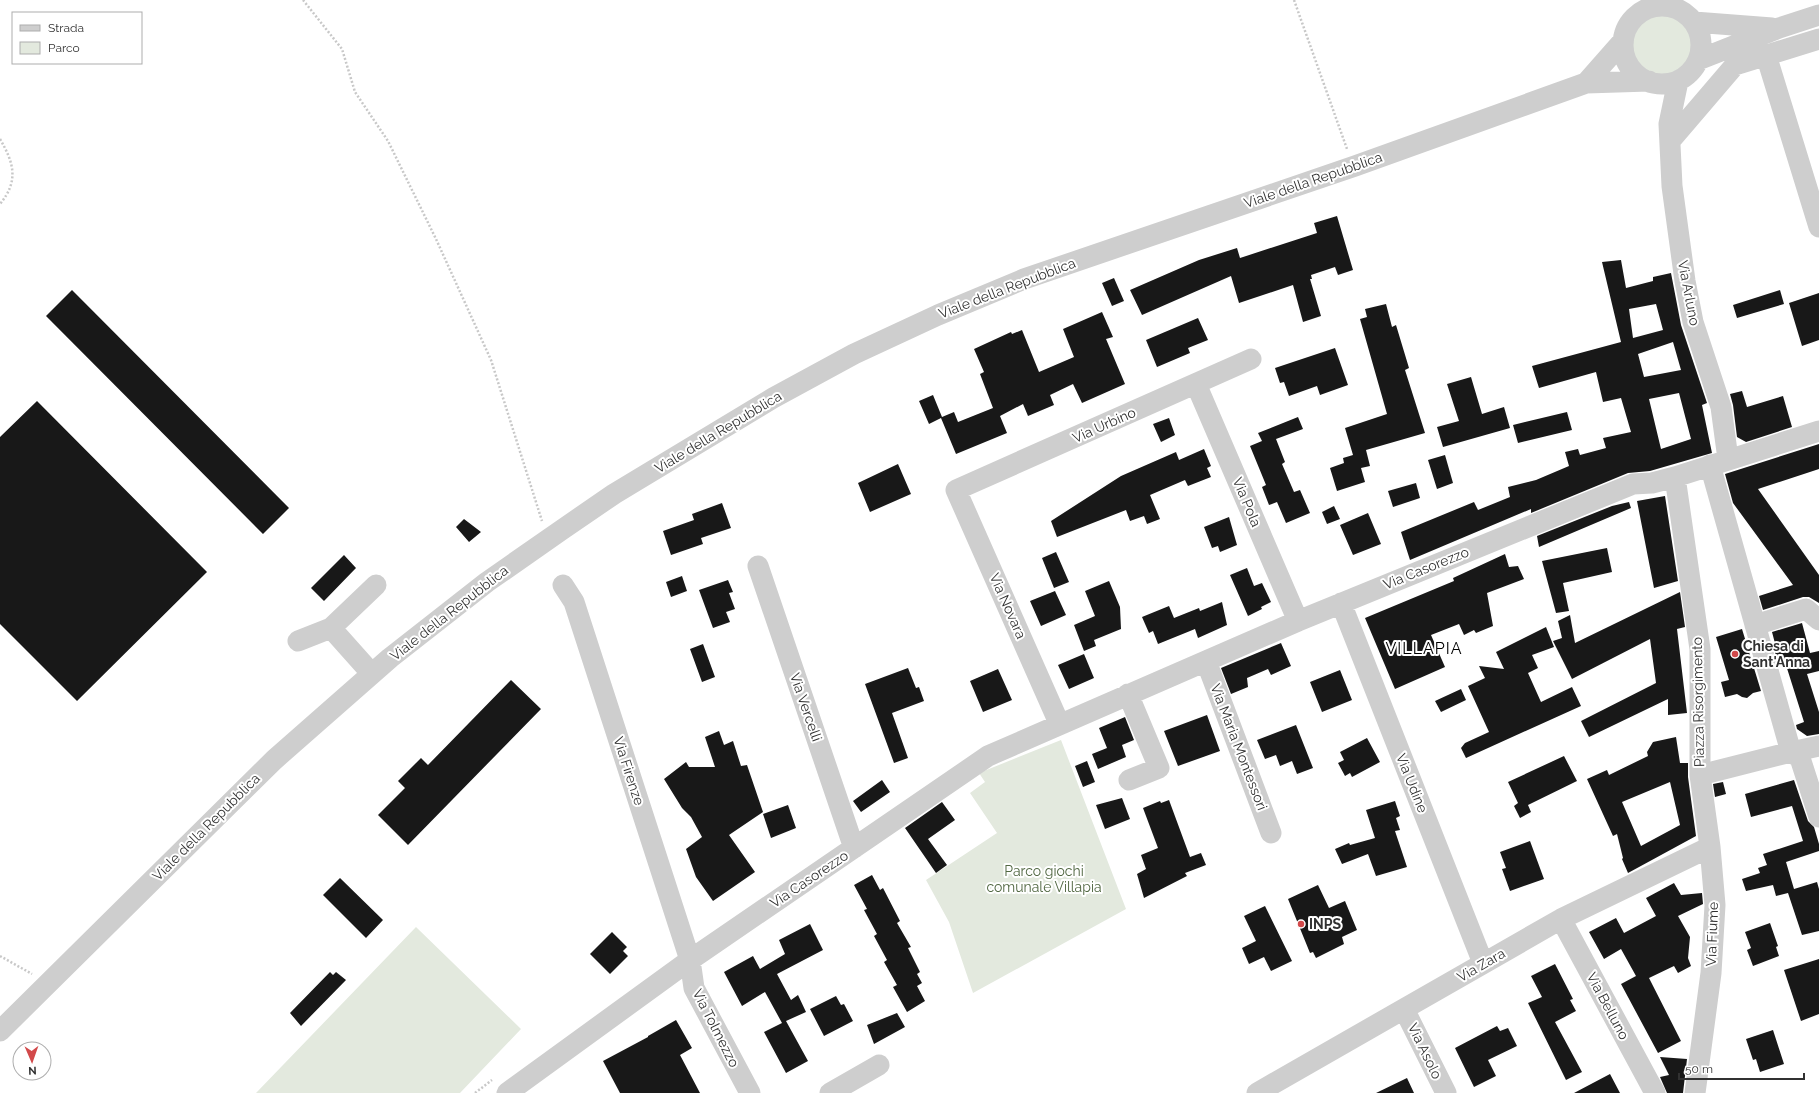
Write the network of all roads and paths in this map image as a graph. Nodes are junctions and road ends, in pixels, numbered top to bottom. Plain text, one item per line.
1 (303, 0) edge
2 (1294, 0) edge
3 (1650, 4) edge
4 (1688, 12) edge
5 (1819, 15) edge
6 (1779, 28) junction
7 (1819, 39) edge
8 (1623, 41) junction
9 (1766, 55) junction
10 (1698, 60) junction
11 (1678, 81) junction
12 (1652, 82) junction
13 (1586, 83) junction
14 (1669, 132) junction
15 (0, 140) edge
16 (1355, 166) junction
17 (0, 204) edge
18 (1819, 227) edge
19 (1251, 360) dead end
20 (1196, 384) junction
21 (1819, 431) edge
22 (1719, 462) junction
23 (1675, 477) junction
24 (956, 490) joint
25 (547, 539) junction
26 (758, 566) dead end
27 (376, 585) dead end
28 (562, 585) dead end
29 (1341, 603) junction
30 (1819, 620) edge
31 (1298, 621) junction
32 (1755, 625) junction
33 (331, 628) junction
34 (298, 641) dead end
35 (1206, 661) junction
36 (372, 674) junction
37 (1128, 694) junction
38 (1059, 723) junction
39 (1819, 746) edge
40 (1791, 752) junction
41 (1700, 775) junction
42 (1129, 780) dead end
43 (1819, 817) edge
44 (1271, 833) dead end
45 (1710, 847) junction
46 (854, 848) junction
47 (1561, 919) junction
48 (0, 956) edge
49 (690, 960) junction
50 (1483, 963) junction
51 (48, 983) junction
52 (1404, 1009) junction
53 (0, 1031) edge
54 (879, 1065) dead end
55 (507, 1093) edge
56 (750, 1093) edge
57 (830, 1093) edge
58 (1257, 1093) edge
59 (1446, 1093) edge
60 (1655, 1093) edge
61 (1695, 1093) edge

1 - 25 path
2 - 16 path
3 - 4 street
3 - 8 street
4 - 6 street
4 - 10 street
5 - 6 street
6 - 10 street
7 - 9 street
8 - 12 street
8 - 13 street
9 - 14 street
9 - 18 street
10 - 11 street
11 - 12 street
11 - 14 street, Via Arluno
12 - 13 street
12 - 14 street, Via Arluno
13 - 16 street, Viale della Repubblica
14 - 22 street, Via Arluno
15 - 17 path
16 - 25 street, Viale della Repubblica
19 - 20 street, Via Urbino
20 - 24 street, Via Urbino
20 - 31 street, Via Pola
21 - 22 street, Via Casorezzo
22 - 23 street, Via Casorezzo
22 - 32 street
23 - 29 street, Via Casorezzo
23 - 41 street, Piazza Risorgimento
24 - 38 street, Via Novara
25 - 36 street, Viale della Repubblica
26 - 46 street, Via Vercelli
27 - 33 street
28 - 49 street, Via Firenze
29 - 31 street, Via Casorezzo
29 - 50 street, Via Udine
30 - 32 street
31 - 35 street, Via Casorezzo
32 - 40 street
33 - 34 street
33 - 36 street
35 - 37 street, Via Casorezzo
35 - 44 street, Via Maria Montessori
36 - 51 street, Viale della Repubblica
37 - 38 street, Via Casorezzo
37 - 42 street
38 - 46 street, Via Casorezzo
39 - 40 street, Piazza Risorgimento
40 - 41 street, Piazza Risorgimento
40 - 43 street
41 - 45 street, Via Fiume
45 - 47 street, Via Zara
45 - 61 street, Via Fiume
46 - 49 street, Via Casorezzo
47 - 50 street, Via Zara
47 - 60 street, Via Belluno
48 - 51 path
49 - 55 street, Via Casorezzo
49 - 56 street, Via Tolmezzo
50 - 52 street, Via Zara
51 - 53 street, Viale della Repubblica
52 - 58 street, Via Zara
52 - 59 street, Via Asolo
54 - 57 street

